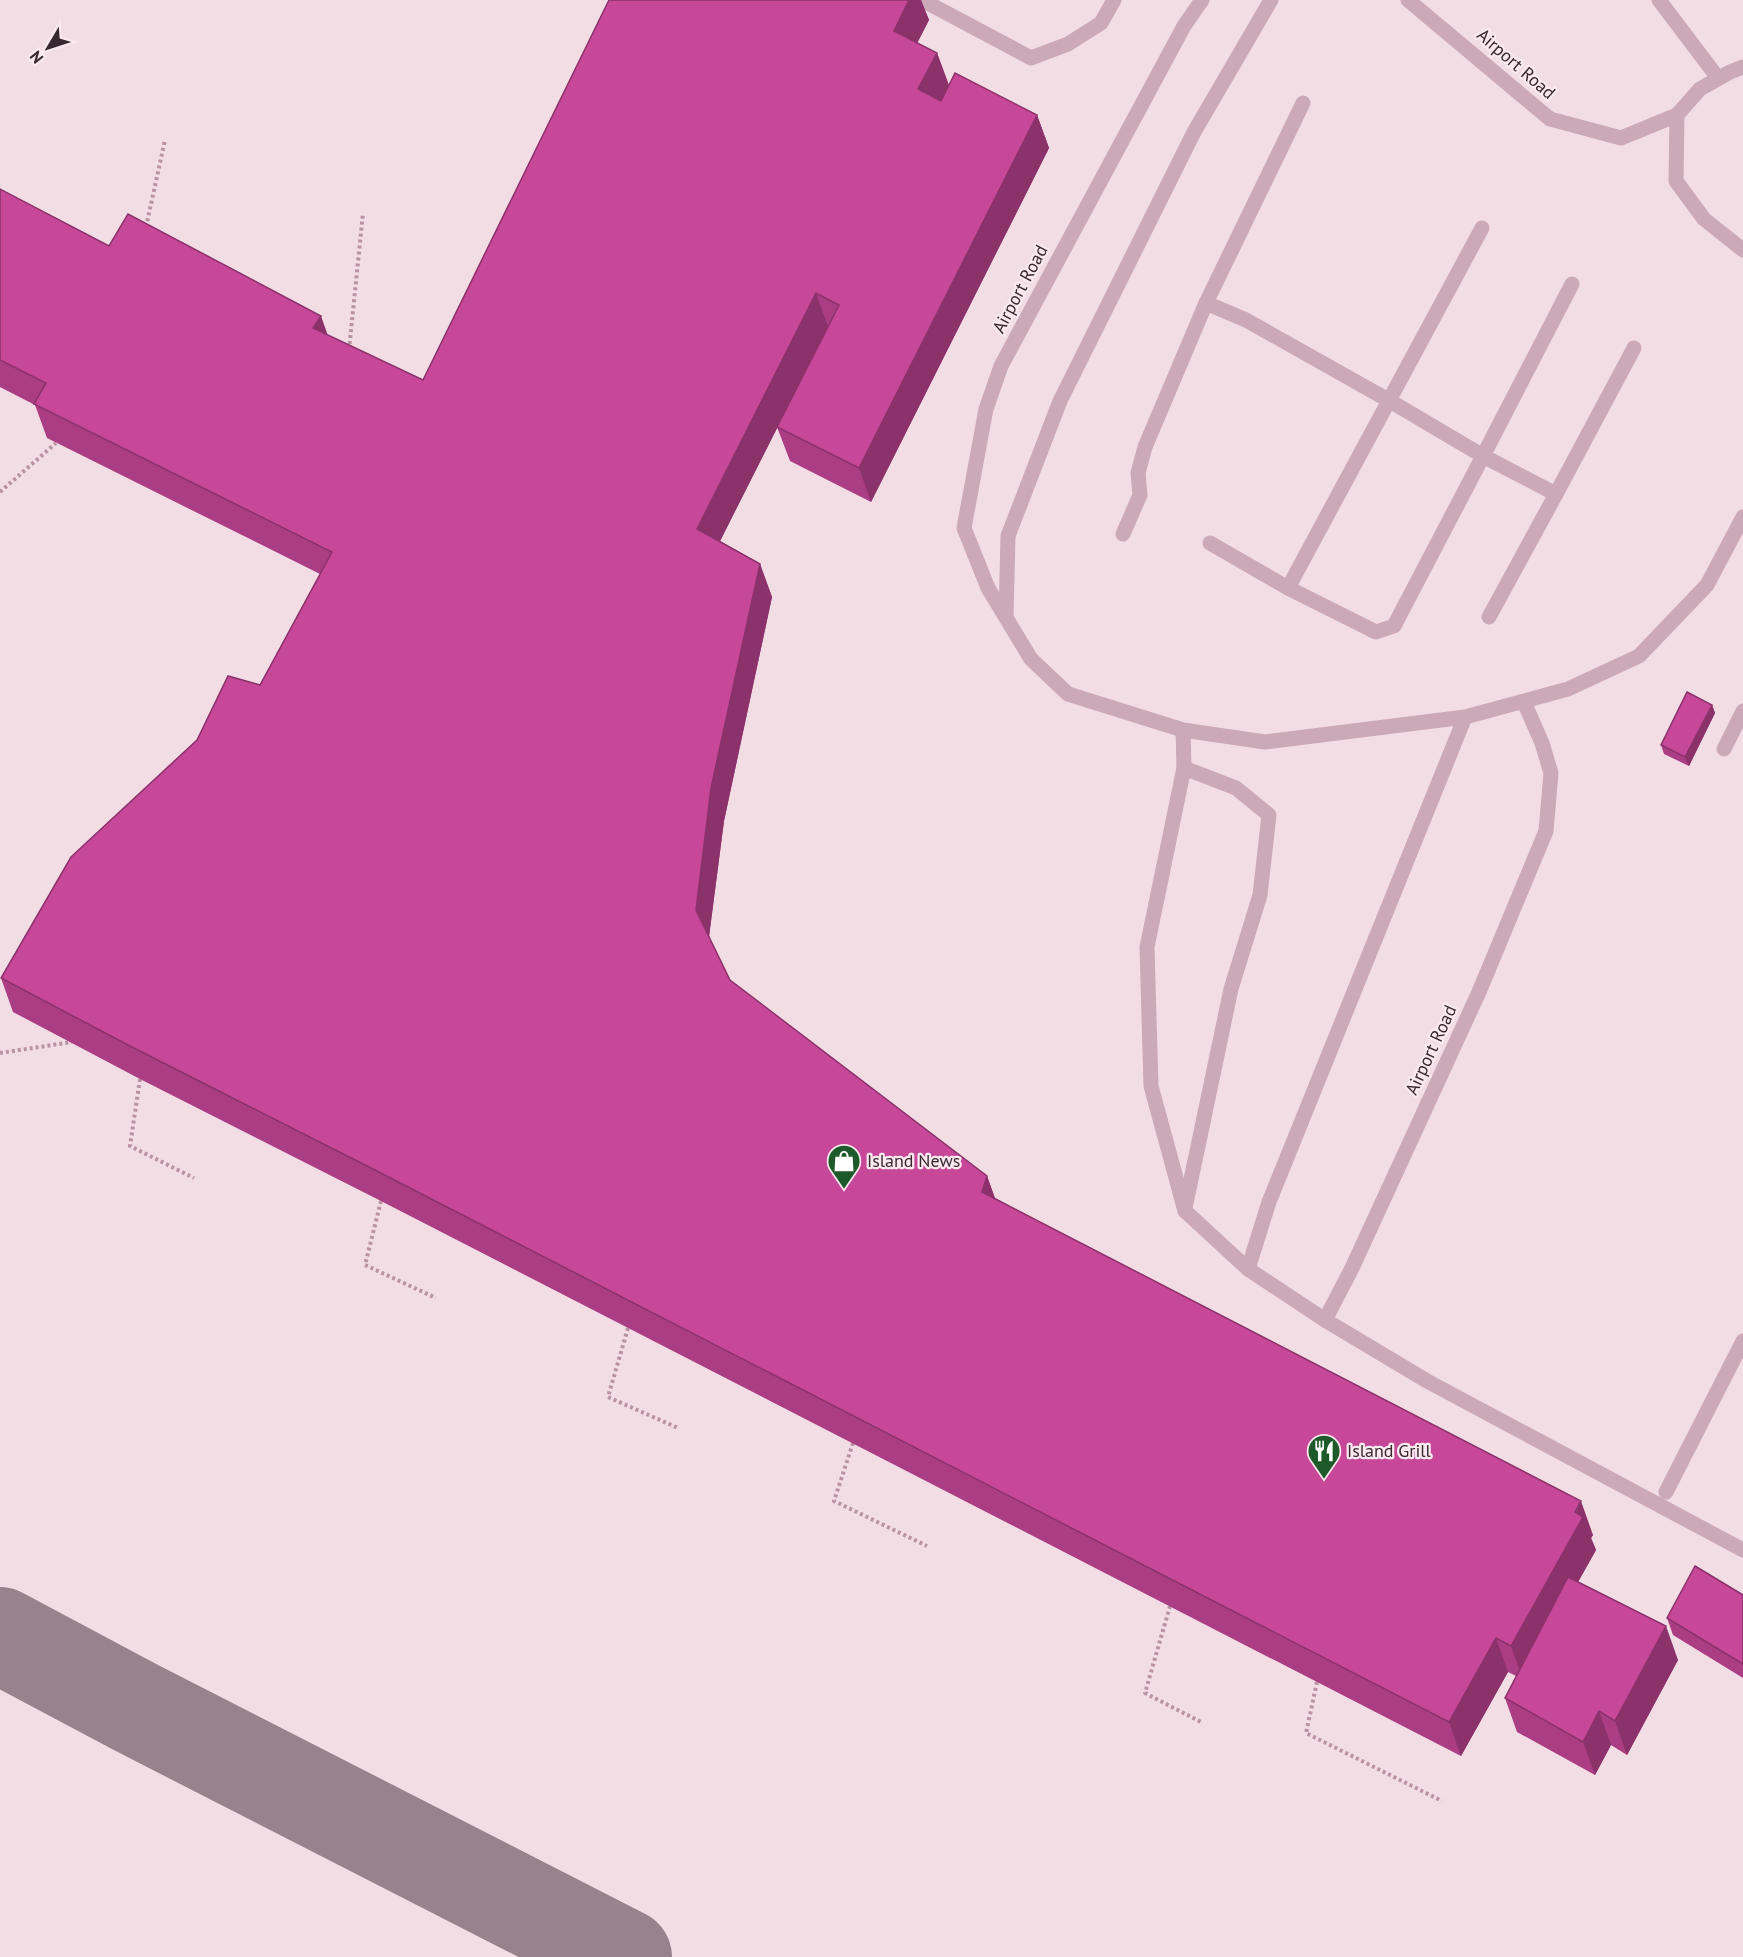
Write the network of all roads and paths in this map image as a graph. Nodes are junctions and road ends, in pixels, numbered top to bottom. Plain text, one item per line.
1 (922, 0) edge
2 (1114, 0) edge
3 (1202, 0) edge
4 (1270, 0) edge
5 (1407, 0) edge
6 (1659, 0) edge
7 (1743, 67) edge
8 (1718, 78) junction
9 (1303, 103) dead end
10 (1677, 115) junction
11 (165, 140) dead end
12 (363, 213) dead end
13 (1482, 228) dead end
14 (143, 237) edge
15 (1743, 250) edge
16 (1572, 284) dead end
17 (1206, 303) junction
18 (1634, 348) dead end
19 (348, 361) edge
20 (1390, 401) junction
21 (56, 443) edge
22 (1483, 456) junction
23 (0, 492) edge
24 (1556, 494) junction
25 (1743, 517) edge
26 (1123, 534) dead end
27 (1210, 543) dead end
28 (1288, 588) junction
29 (1006, 616) junction
30 (1490, 617) dead end
31 (1524, 702) junction
32 (1743, 711) edge
33 (1465, 717) junction
34 (1183, 730) junction
35 (1724, 749) dead end
36 (1184, 768) junction
37 (72, 1042) edge
38 (0, 1053) edge
39 (140, 1079) edge
40 (194, 1178) dead end
41 (381, 1201) edge
42 (1185, 1211) junction
43 (1248, 1269) junction
44 (436, 1299) dead end
45 (1325, 1320) junction
46 (628, 1328) edge
47 (1743, 1341) edge
48 (678, 1428) dead end
49 (853, 1443) edge
50 (1666, 1492) dead end
51 (927, 1545) dead end
52 (1743, 1550) edge
53 (1170, 1606) edge
54 (1317, 1682) edge
55 (1201, 1722) dead end
56 (1442, 1801) dead end

1 - 2 street
3 - 29 street, Airport Road
4 - 29 street
5 - 10 street, Airport Road
6 - 8 street
7 - 8 street, Airport Road
8 - 10 street, Airport Road
9 - 17 street
10 - 15 street
11 - 14 path
12 - 19 path
13 - 20 street
16 - 22 street
17 - 20 street
17 - 26 street
18 - 24 street
20 - 22 street
20 - 28 street
21 - 23 path
22 - 24 street
22 - 28 street
24 - 30 street
25 - 31 street, Airport Road
27 - 28 street
29 - 34 street, Airport Road
31 - 33 street, Airport Road
31 - 45 street, Airport Road
32 - 35 street
33 - 34 street, Airport Road
33 - 43 street
34 - 36 street
36 - 42 street
36 - 42 street
37 - 38 path
39 - 40 path
41 - 44 path
42 - 43 street
43 - 45 street
45 - 52 street
46 - 48 path
47 - 50 street
49 - 51 path
53 - 55 path
54 - 56 path

